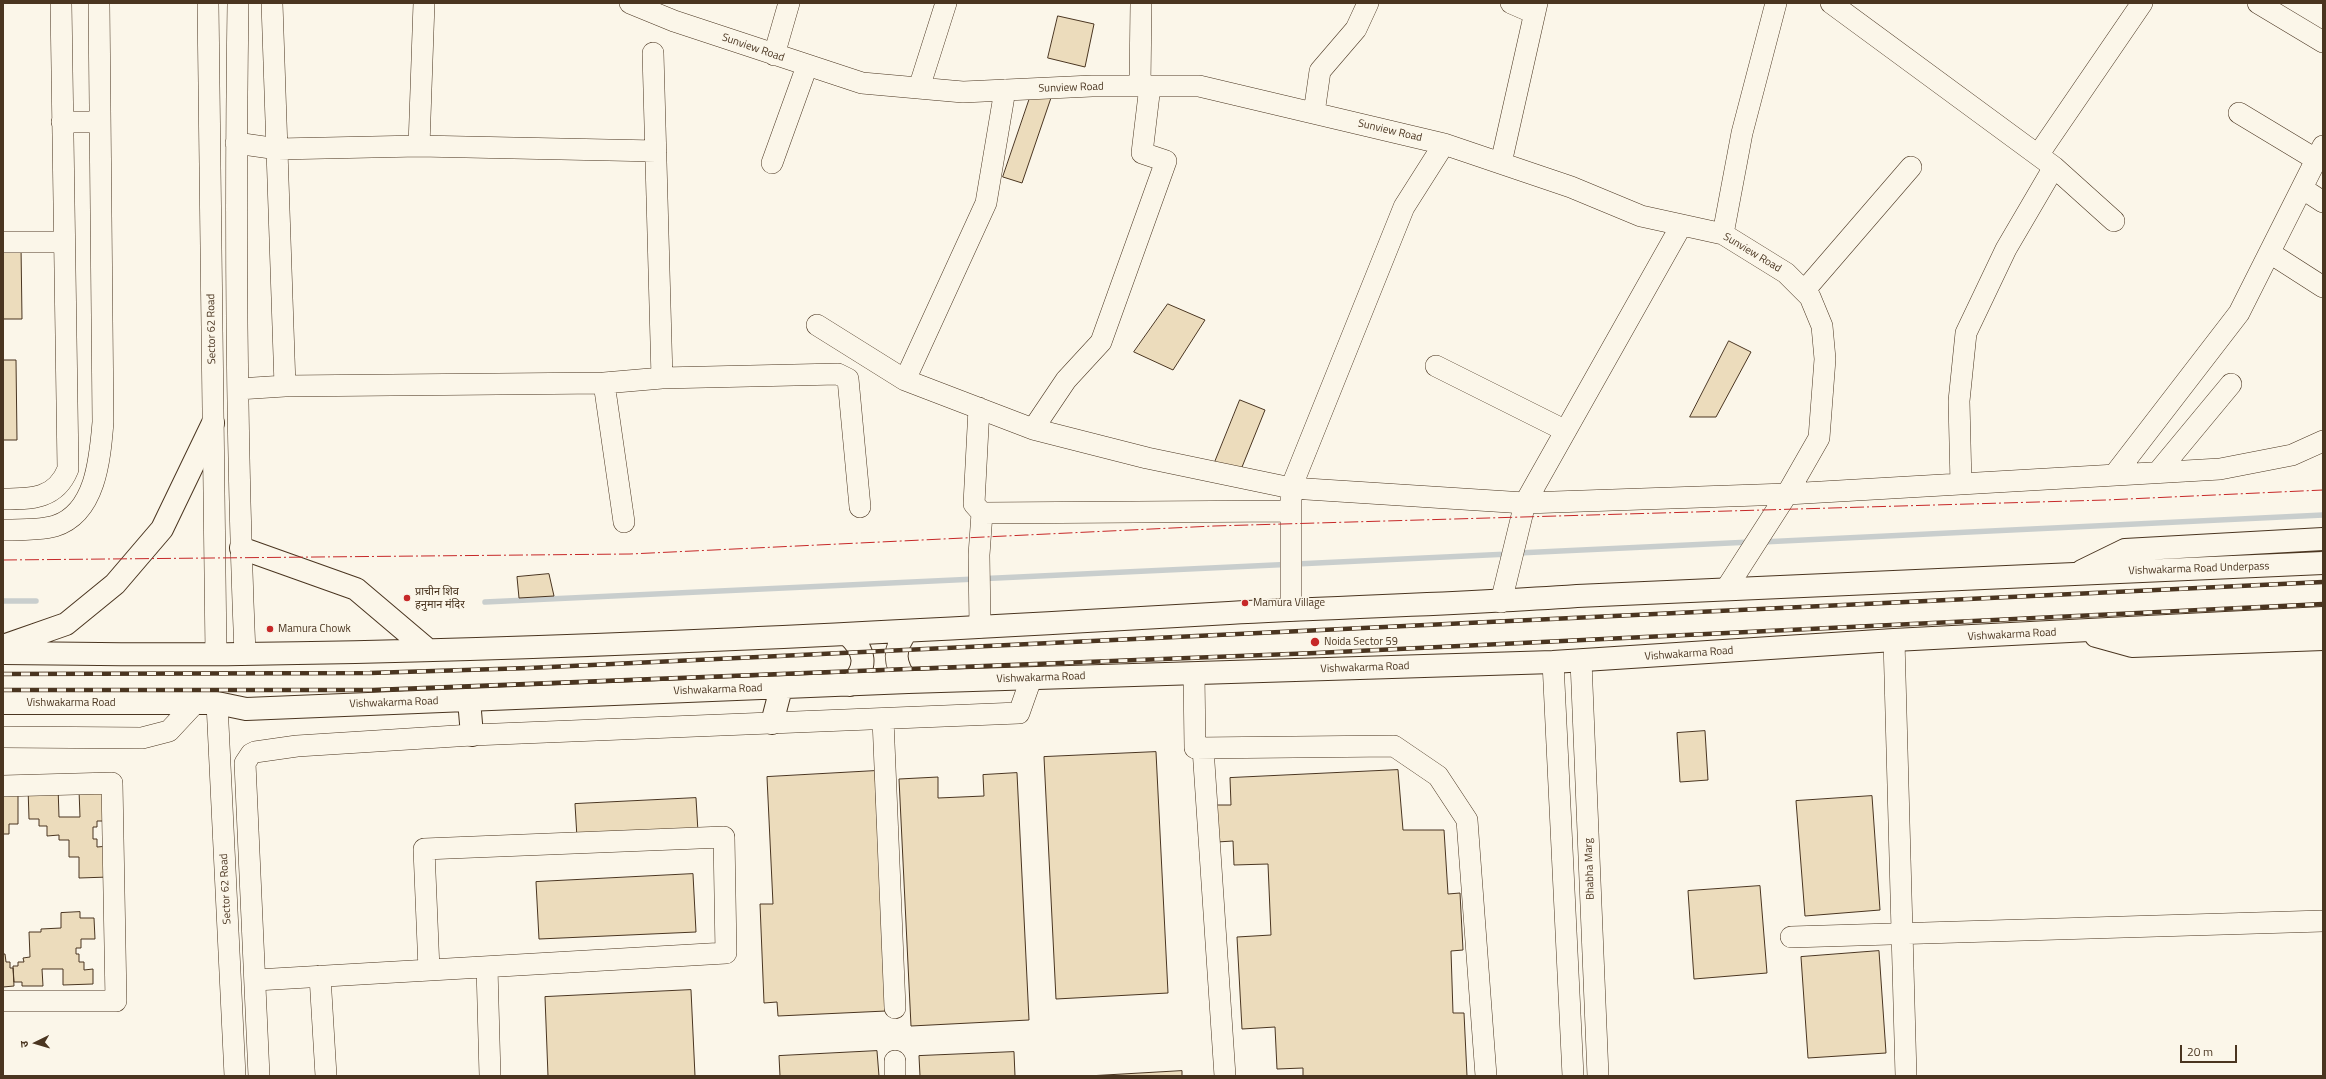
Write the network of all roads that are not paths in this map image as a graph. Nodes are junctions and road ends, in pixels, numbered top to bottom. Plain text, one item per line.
1 (61, 3) edge
2 (99, 3) edge
3 (208, 3) edge
4 (238, 3) edge
5 (272, 3) edge
6 (424, 3) edge
7 (630, 3) edge
8 (789, 3) edge
9 (946, 3) edge
10 (1141, 3) edge
11 (1368, 3) edge
12 (1511, 3) edge
13 (1776, 3) edge
14 (1831, 3) edge
15 (2142, 3) edge
16 (2258, 3) edge
17 (1536, 8) edge
18 (2323, 42) edge
19 (653, 53) dead end
20 (774, 55) junction
21 (807, 66) junction
22 (1145, 86) junction
23 (919, 88) junction
24 (1005, 90) junction
25 (1314, 113) junction
26 (2240, 113) dead end
27 (62, 122) junction
28 (100, 122) junction
29 (236, 143) junction
30 (1444, 144) junction
31 (420, 146) junction
32 (278, 150) junction
33 (656, 151) junction
34 (2320, 153) edge
35 (2038, 155) junction
36 (772, 163) dead end
37 (1501, 163) junction
38 (1911, 167) dead end
39 (2054, 167) junction
40 (2303, 188) junction
41 (2323, 202) edge
42 (2114, 221) dead end
43 (1681, 226) junction
44 (1723, 234) junction
45 (3, 242) edge
46 (64, 242) junction
47 (2270, 253) junction
48 (2323, 287) edge
49 (1804, 291) junction
50 (817, 325) dead end
51 (1436, 366) dead end
52 (662, 378) junction
53 (905, 380) junction
54 (604, 383) junction
55 (2231, 384) dead end
56 (285, 386) junction
57 (238, 389) junction
58 (979, 408) junction
59 (213, 423) junction
60 (1033, 429) junction
61 (1564, 430) junction
62 (2323, 441) edge
63 (2158, 472) junction
64 (2115, 474) junction
65 (1961, 484) junction
66 (1290, 488) junction
67 (50, 491) junction
68 (1787, 494) junction
69 (3, 499) edge
70 (1525, 503) junction
71 (860, 507) dead end
72 (1290, 512) junction
73 (982, 513) junction
74 (624, 522) dead end
75 (56, 526) junction
76 (3, 530) edge
77 (2323, 539) edge
78 (241, 548) junction
79 (2323, 563) edge
80 (2076, 574) junction
81 (1726, 589) junction
82 (1501, 602) junction
83 (1291, 610) junction
84 (2323, 618) edge
85 (980, 627) junction
86 (907, 631) junction
87 (2080, 631) junction
88 (847, 634) junction
89 (2323, 639) edge
90 (1894, 640) junction
91 (3, 646) edge
92 (428, 650) junction
93 (3, 653) edge
94 (216, 654) junction
95 (245, 654) junction
96 (1581, 661) junction
97 (1553, 662) junction
98 (1194, 674) junction
99 (1031, 679) junction
100 (908, 682) junction
101 (850, 685) junction
102 (781, 688) junction
103 (469, 700) junction
104 (196, 702) junction
105 (3, 703) edge
106 (217, 703) junction
107 (883, 719) junction
108 (772, 723) junction
109 (472, 735) junction
110 (3, 737) edge
111 (1585, 741) junction
112 (1556, 742) junction
113 (1203, 748) junction
114 (3, 786) edge
115 (2323, 921) edge
116 (1903, 935) junction
117 (1791, 937) dead end
118 (487, 966) junction
119 (429, 970) junction
120 (320, 976) junction
121 (256, 980) junction
122 (3, 1001) edge
123 (895, 1008) dead end
124 (235, 1076) edge
125 (259, 1076) edge
126 (326, 1076) edge
127 (490, 1076) edge
128 (1225, 1076) edge
129 (1486, 1076) edge
130 (1573, 1076) edge
131 (1598, 1076) edge
132 (1906, 1076) edge

1 - 27 street
2 - 28 street
3 - 59 street, Sector 62 Road
4 - 29 street
5 - 32 street
6 - 31 street
7 - 20 street, Sunview Road
8 - 20 street
9 - 23 street
10 - 22 street
11 - 25 street
12 - 17 street
13 - 44 street
14 - 35 street
15 - 35 street
16 - 18 street
17 - 37 street
19 - 33 street
20 - 21 street, Sunview Road
21 - 23 street, Sunview Road
21 - 36 street
22 - 24 street, Sunview Road
22 - 25 street, Sunview Road
22 - 60 street
23 - 24 street, Sunview Road
24 - 53 street
25 - 30 street, Sunview Road
26 - 34 street
27 - 28 street
27 - 46 street
28 - 75 street
29 - 32 street
29 - 57 street
30 - 37 street, Sunview Road
30 - 66 street
31 - 32 street
31 - 33 street
32 - 56 street
33 - 52 street
34 - 40 street
35 - 39 street
37 - 43 street, Sunview Road
38 - 49 street
39 - 42 street
39 - 65 street
40 - 41 street
40 - 47 street
43 - 44 street, Sunview Road
43 - 61 street
44 - 49 street, Sunview Road
45 - 46 street
46 - 67 street
47 - 48 street
47 - 64 street
49 - 68 street, Sunview Road
50 - 53 street
51 - 61 street
52 - 54 street
52 - 71 street
53 - 58 street
54 - 56 street
54 - 74 street
55 - 63 street
56 - 57 street
57 - 78 street
58 - 60 street
58 - 73 street
59 - 91 main road
59 - 94 street, Sector 62 Road
60 - 66 street
61 - 70 street
62 - 63 street
63 - 64 street
64 - 65 street
65 - 68 street
66 - 70 street
66 - 72 street
67 - 69 street
67 - 75 street
68 - 70 street
68 - 81 street, Sunview Road
70 - 82 street
72 - 73 street
72 - 83 street
73 - 85 street
75 - 76 street
77 - 80 main road
78 - 92 main road
78 - 95 street
79 - 80 main road, Vishwakarma Road Underpass
80 - 81 main road
81 - 82 main road
82 - 83 main road
83 - 85 main road
84 - 87 main road
85 - 86 main road
86 - 88 main road
86 - 100 main road
87 - 89 main road
87 - 90 main road, Vishwakarma Road
88 - 92 main road
88 - 101 main road
90 - 96 main road, Vishwakarma Road
90 - 116 street
92 - 95 main road
93 - 94 main road
94 - 95 main road
96 - 97 main road, Vishwakarma Road
96 - 111 street, Bhabha Marg
97 - 98 main road, Vishwakarma Road
97 - 112 street
98 - 99 main road, Vishwakarma Road
98 - 113 street
99 - 100 main road, Vishwakarma Road
99 - 107 street
100 - 101 main road, Vishwakarma Road
101 - 102 main road, Vishwakarma Road
102 - 103 main road, Vishwakarma Road
102 - 108 main road
103 - 106 main road, Vishwakarma Road
103 - 109 main road
104 - 105 main road, Vishwakarma Road
104 - 106 main road, Vishwakarma Road
104 - 110 street
106 - 124 street, Sector 62 Road
107 - 108 street
107 - 123 street
108 - 109 street
109 - 121 street
111 - 112 street
111 - 131 street, Bhabha Marg
112 - 130 street
113 - 128 street
113 - 129 street
114 - 122 street
115 - 116 street
116 - 117 street
116 - 132 street
118 - 119 street
118 - 119 street
118 - 127 street
119 - 120 street
120 - 121 street
120 - 126 street
121 - 125 street

